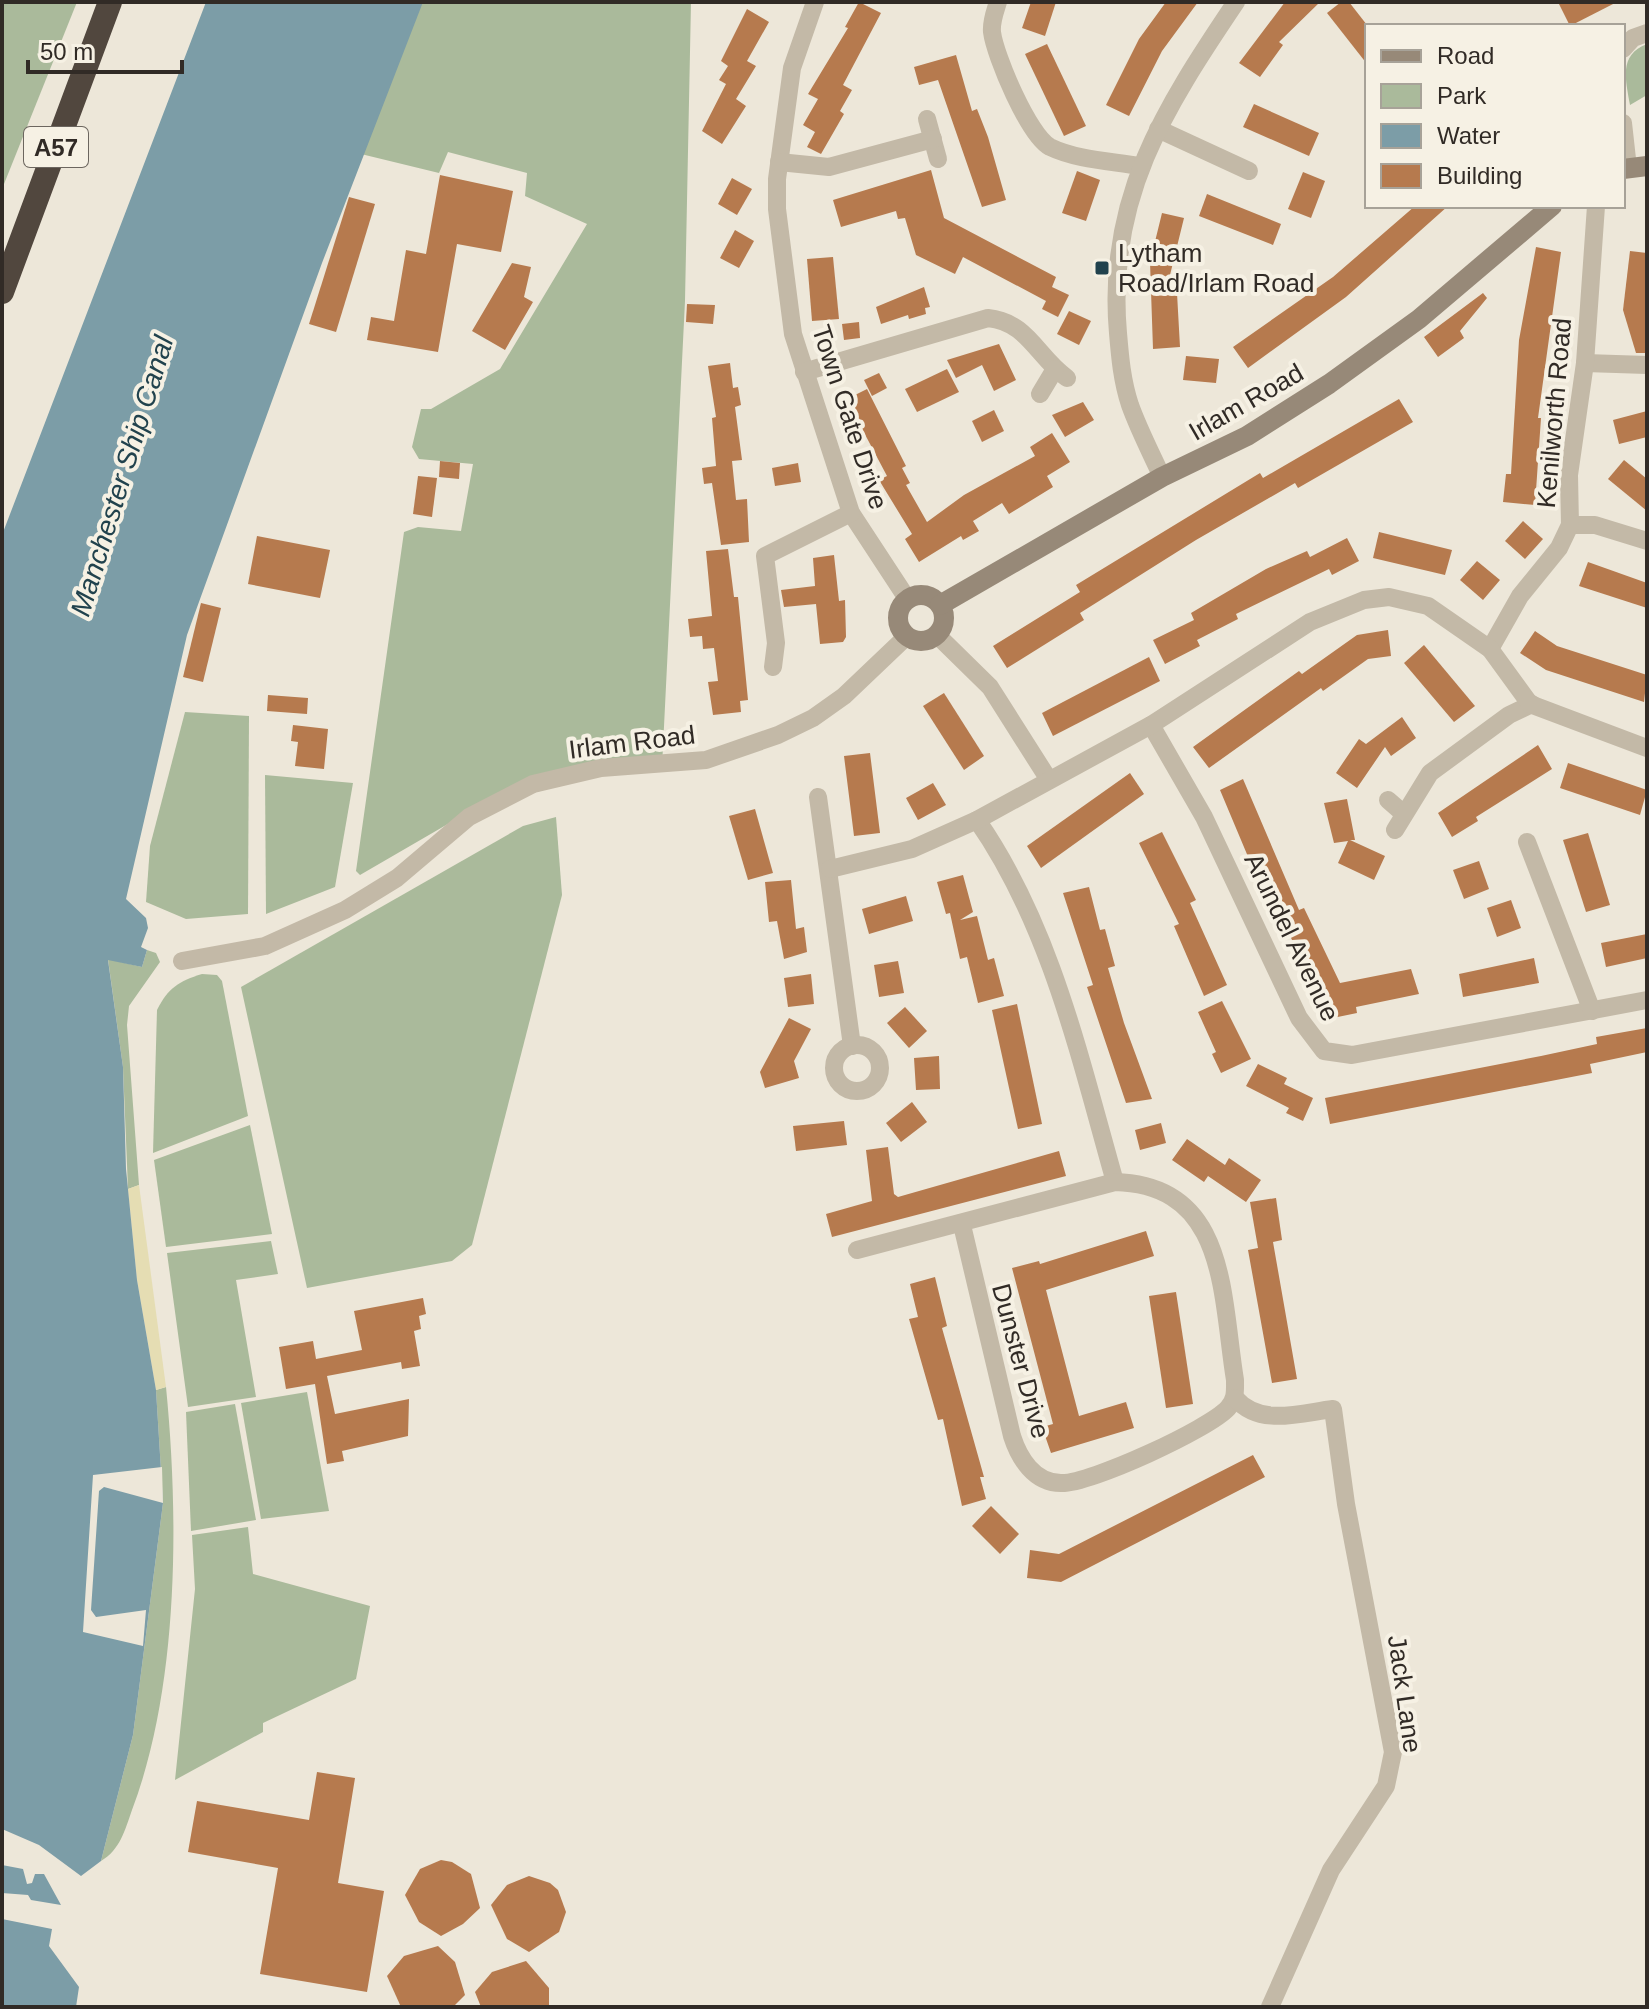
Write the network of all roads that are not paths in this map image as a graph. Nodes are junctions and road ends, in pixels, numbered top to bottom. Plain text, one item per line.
1 (110, 2) edge
2 (815, 2) edge
3 (998, 2) edge
4 (1236, 2) edge
5 (1647, 33) edge
6 (1625, 47) edge
7 (927, 119) dead end
8 (1158, 129) junction
9 (1625, 132) edge
10 (933, 139) junction
11 (938, 159) dead end
12 (779, 162) junction
13 (1140, 166) junction
14 (1633, 167) edge
15 (1249, 171) dead end
16 (1550, 208) edge
17 (1596, 208) edge
18 (2, 292) edge
19 (1585, 363) junction
20 (1647, 365) edge
21 (804, 372) junction
22 (1040, 394) dead end
23 (1162, 477) junction
24 (851, 513) junction
25 (1570, 525) junction
26 (1647, 541) edge
27 (908, 600) junction
28 (940, 605) junction
29 (937, 635) junction
30 (907, 636) junction
31 (1490, 649) junction
32 (773, 667) dead end
33 (1532, 704) junction
34 (1151, 725) junction
35 (1647, 748) edge
36 (1049, 780) junction
37 (1388, 800) dead end
38 (814, 810) dead end
39 (977, 820) junction
40 (1514, 865) dead end
41 (830, 869) junction
42 (182, 961) dead end
43 (1647, 1000) edge
44 (1592, 1011) junction
45 (852, 1046) dead end
46 (1115, 1182) junction
47 (962, 1225) junction
48 (857, 1250) dead end
49 (1235, 1398) junction
50 (1270, 2007) edge

1 - 18 highway, A57
2 - 12 street, Town Gate Drive
3 - 13 street
4 - 8 street
5 - 6 street
7 - 10 street
8 - 13 street
8 - 15 street
9 - 14 street
10 - 11 street
10 - 12 street
12 - 21 street, Town Gate Drive
13 - 23 street
16 - 23 street, Irlam Road
17 - 19 street, Kenilworth Road
19 - 20 street
19 - 25 street, Kenilworth Road
21 - 22 street
21 - 24 street, Town Gate Drive
23 - 28 street, Irlam Road
24 - 27 street, Town Gate Drive
24 - 32 street
25 - 26 street
25 - 31 street, Kenilworth Road
27 - 28 street
27 - 30 street
28 - 29 street
29 - 30 street
29 - 36 street
30 - 42 street, Irlam Road
31 - 33 street
31 - 34 street
33 - 35 street
33 - 37 street
34 - 36 street
34 - 44 street, Arundel Avenue
36 - 39 street
38 - 41 street
39 - 41 street
39 - 46 street
40 - 44 street
41 - 45 street
43 - 44 street, Arundel Avenue
46 - 47 street
46 - 49 street
47 - 48 street
47 - 49 street, Dunster Drive
49 - 50 street, Jack Lane

